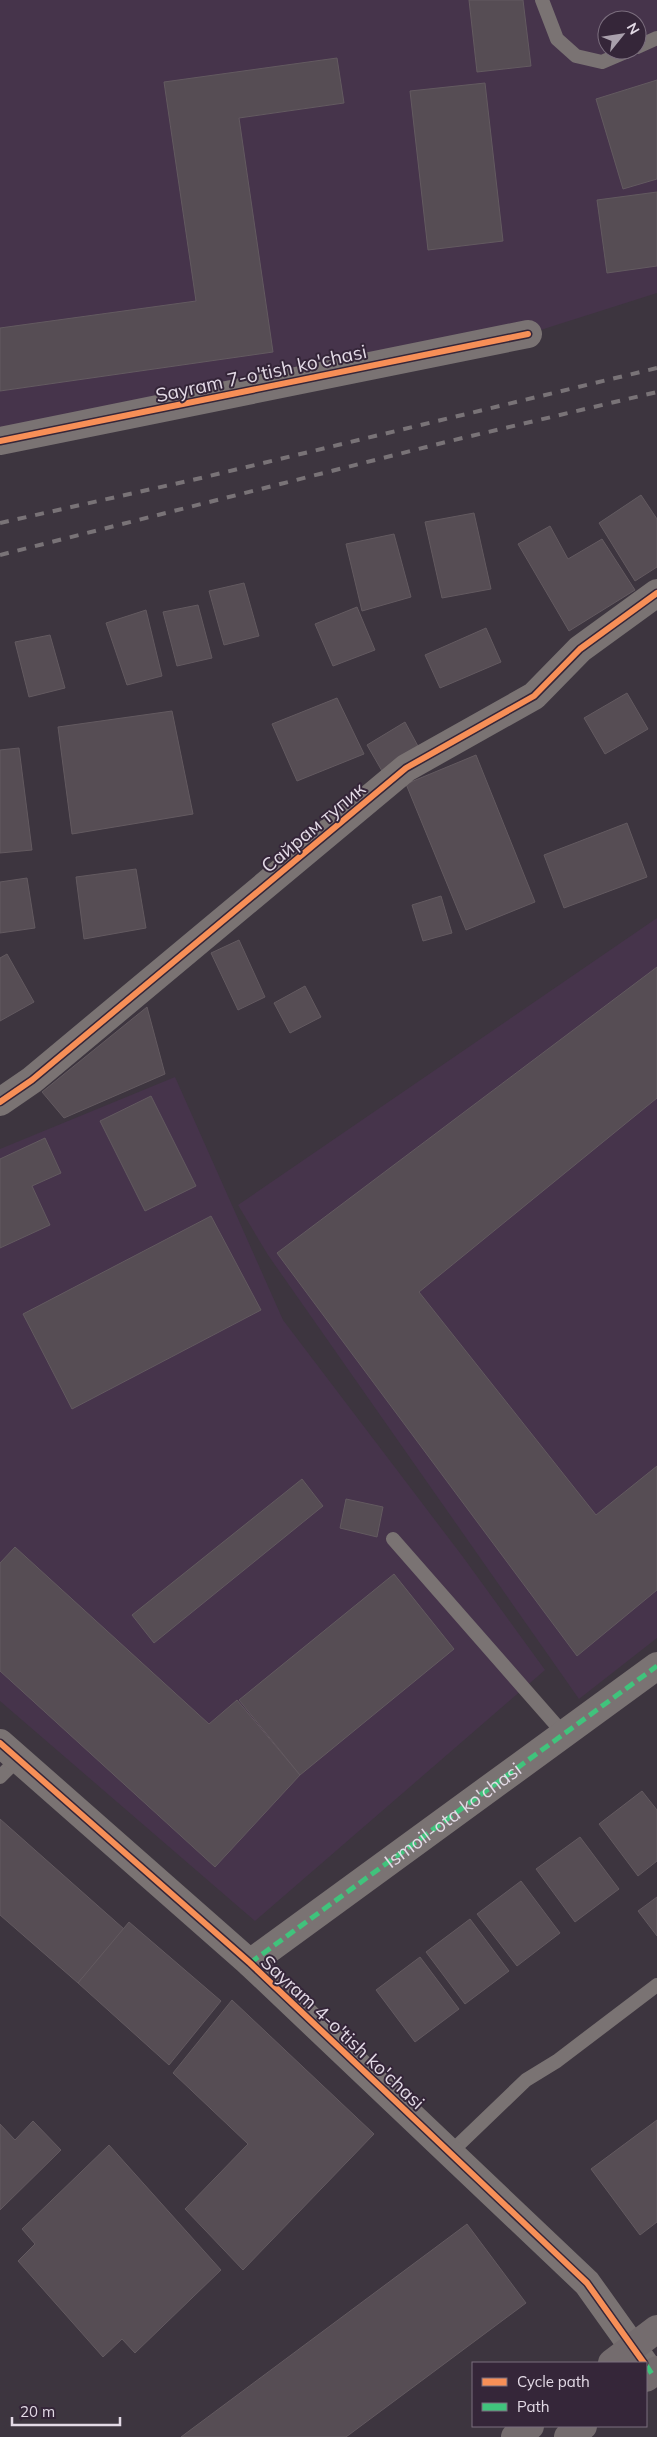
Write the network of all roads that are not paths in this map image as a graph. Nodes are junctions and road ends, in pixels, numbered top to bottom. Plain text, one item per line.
1 (542, 0) edge
2 (607, 60) edge
3 (528, 334) dead end
4 (0, 442) edge
5 (657, 593) edge
6 (0, 1102) edge
7 (394, 1539) dead end
8 (657, 1666) edge
9 (564, 1734) junction
10 (6, 1760) edge
11 (250, 1963) junction
12 (657, 1985) edge
13 (450, 2154) junction
14 (657, 2330) edge
15 (638, 2362) edge
16 (643, 2362) edge
17 (529, 2427) edge
18 (582, 2427) edge
19 (515, 2437) edge
20 (568, 2437) edge

1 - 2 lane
3 - 4 street, Sayram 7-o'tish ko'chasi
5 - 6 street, Сайрам тупик
7 - 9 lane
8 - 9 street, Ismoil-ota ko'chasi
9 - 11 street, Ismoil-ota ko'chasi
10 - 11 street, Sayram 4-o'tish ko'chasi
11 - 13 street, Sayram 4-o'tish ko'chasi
12 - 13 lane
13 - 15 street, Sayram 4-o'tish ko'chasi
14 - 16 street
17 - 19 street
18 - 20 street

